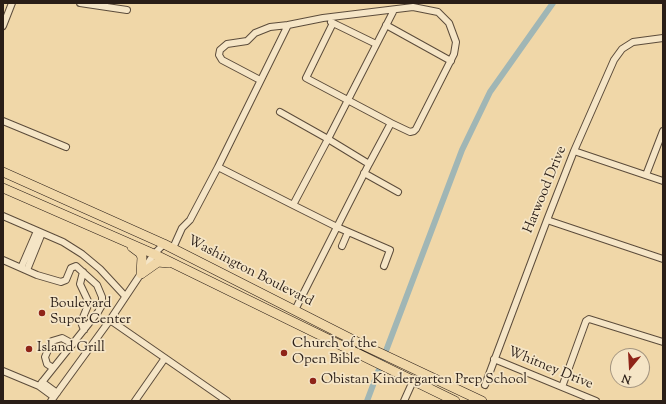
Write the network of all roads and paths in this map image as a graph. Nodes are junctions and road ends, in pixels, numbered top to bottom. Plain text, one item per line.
1 (12, 3) edge
2 (80, 3) edge
3 (127, 10) dead end
4 (394, 10) junction
5 (323, 18) junction
6 (333, 24) junction
7 (288, 25) junction
8 (386, 25) junction
9 (3, 26) edge
10 (663, 38) edge
11 (376, 44) junction
12 (451, 61) junction
13 (260, 80) junction
14 (347, 100) junction
15 (280, 112) dead end
16 (3, 121) edge
17 (390, 123) junction
18 (663, 131) edge
19 (328, 139) junction
20 (66, 147) dead end
21 (574, 151) junction
22 (369, 164) junction
23 (218, 167) junction
24 (3, 172) edge
25 (364, 173) junction
26 (646, 176) junction
27 (663, 181) edge
28 (3, 188) edge
29 (398, 192) dead end
30 (293, 205) junction
31 (3, 216) edge
32 (547, 220) junction
33 (337, 227) junction
34 (40, 232) junction
35 (348, 232) junction
36 (122, 240) junction
37 (168, 246) junction
38 (342, 246) dead end
39 (154, 254) junction
40 (663, 259) edge
41 (3, 260) edge
42 (384, 266) dead end
43 (24, 269) junction
44 (186, 270) junction
45 (83, 272) junction
46 (141, 274) junction
47 (125, 296) junction
48 (295, 310) junction
49 (110, 320) junction
50 (84, 330) junction
51 (663, 342) edge
52 (73, 344) junction
53 (165, 358) junction
54 (494, 359) junction
55 (53, 368) junction
56 (3, 371) edge
57 (413, 381) junction
58 (40, 384) junction
59 (485, 385) dead end
60 (562, 387) junction
61 (54, 397) edge
62 (406, 400) edge
63 (135, 401) edge
64 (227, 401) edge
65 (455, 401) edge
66 (482, 401) edge
67 (596, 401) edge

1 - 9 street
2 - 3 street
4 - 5 street
4 - 8 street
4 - 12 street
5 - 6 street
5 - 7 street
6 - 11 street
6 - 14 street
7 - 13 street
7 - 13 street
8 - 11 street
8 - 12 street
10 - 21 street, Harwood Drive
11 - 14 street
12 - 17 street
13 - 23 street
14 - 17 street
14 - 19 street
15 - 19 street
16 - 20 street
17 - 22 street
18 - 26 street
19 - 22 street
19 - 30 street
21 - 26 street
21 - 32 street, Harwood Drive
22 - 25 street
23 - 30 street
23 - 37 street
24 - 37 highway, Washington Boulevard
25 - 29 street
25 - 33 street
26 - 27 street
28 - 36 highway, Washington Boulevard
30 - 33 street
31 - 34 street
32 - 40 street
32 - 54 street, Harwood Drive
33 - 35 street
33 - 48 street
34 - 43 street
34 - 47 street
35 - 38 street
35 - 42 street
36 - 39 highway, Washington Boulevard
36 - 46 highway
37 - 39 street
37 - 48 highway, Washington Boulevard
39 - 44 highway, Washington Boulevard
39 - 46 street
41 - 43 street
43 - 45 street
44 - 46 highway
44 - 57 highway, Washington Boulevard
45 - 50 street
45 - 50 street
46 - 47 street
47 - 49 street
48 - 66 highway, Washington Boulevard
49 - 53 street
49 - 61 street
50 - 52 street
51 - 60 street
52 - 55 street
52 - 55 street
53 - 63 street
53 - 64 street
54 - 59 street, Harwood Drive
54 - 60 street, Whitney Drive
55 - 58 street
56 - 58 street
57 - 62 street
57 - 65 highway, Washington Boulevard
58 - 61 street
60 - 67 street, Whitney Drive

